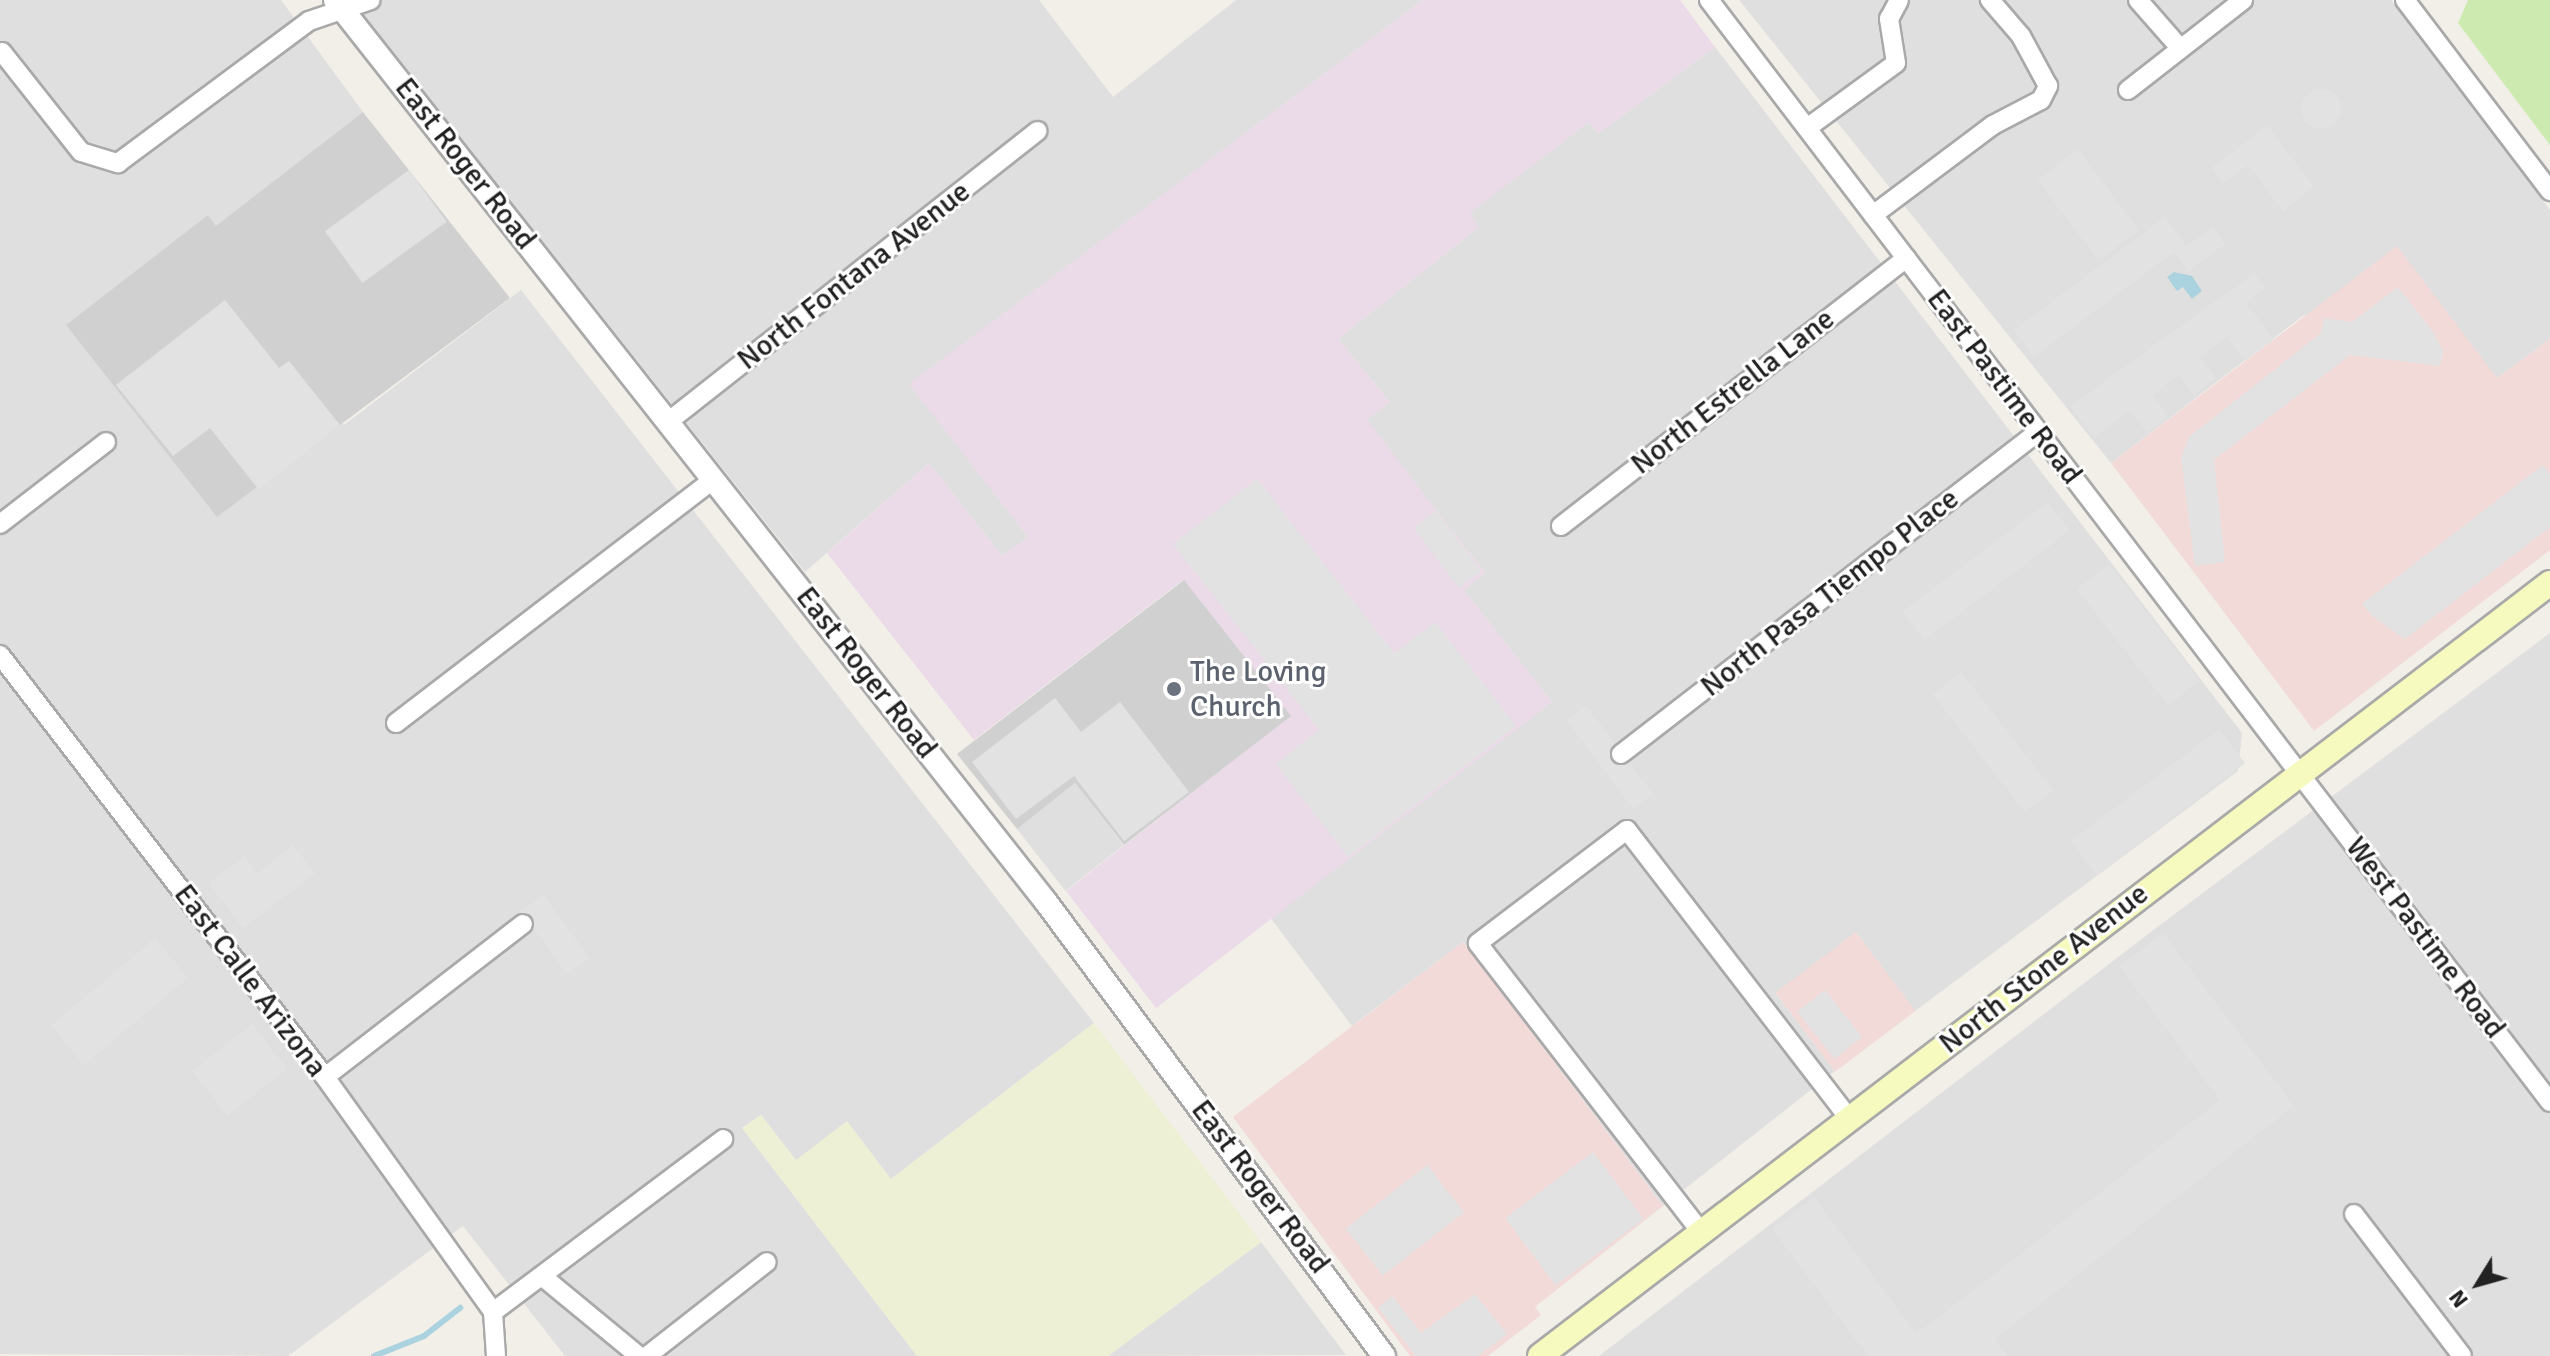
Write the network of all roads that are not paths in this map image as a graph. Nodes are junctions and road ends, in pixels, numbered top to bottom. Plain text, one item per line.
1 (371, 0) edge
2 (1709, 0) edge
3 (1899, 0) edge
4 (1990, 0) edge
5 (2138, 0) edge
6 (2243, 0) edge
7 (2405, 0) edge
8 (338, 5) edge
9 (2180, 48) junction
10 (2, 52) edge
11 (2128, 90) dead end
12 (1807, 128) junction
13 (1038, 131) dead end
14 (2550, 191) edge
15 (1873, 215) junction
16 (1906, 258) junction
17 (669, 421) junction
18 (2038, 432) junction
19 (106, 442) dead end
20 (714, 479) junction
21 (0, 524) edge
22 (1561, 526) dead end
23 (2550, 583) edge
24 (0, 655) edge
25 (396, 723) dead end
26 (1621, 754) dead end
27 (2300, 774) junction
28 (523, 924) dead end
29 (325, 1077) junction
30 (2547, 1093) edge
31 (1850, 1120) junction
32 (723, 1139) dead end
33 (2354, 1214) dead end
34 (1701, 1232) junction
35 (767, 1262) dead end
36 (543, 1277) junction
37 (493, 1312) junction
38 (496, 1356) edge
39 (639, 1356) edge
40 (647, 1356) edge
41 (1384, 1356) edge
42 (1540, 1356) edge
43 (2462, 1356) edge

1 - 8 street
2 - 12 street, East Pastime Road
3 - 12 street
4 - 15 street
5 - 9 street
6 - 9 street
7 - 14 street
8 - 10 street
8 - 17 street, East Roger Road
9 - 11 street
12 - 15 street, East Pastime Road
13 - 17 street, North Fontana Avenue
15 - 16 street, East Pastime Road
16 - 18 street, East Pastime Road
16 - 22 street, North Estrella Lane
17 - 20 street, East Roger Road
18 - 26 street, North Pasa Tiempo Place
18 - 27 street, East Pastime Road
19 - 21 street
20 - 25 street
20 - 41 street, East Roger Road
23 - 27 main road, North Stone Avenue
24 - 29 street, East Calle Arizona
27 - 30 street, West Pastime Road
27 - 31 main road, North Stone Avenue
28 - 29 street
29 - 37 street, East Calle Arizona
31 - 34 main road, North Stone Avenue
31 - 34 street
32 - 36 street
33 - 43 street
34 - 42 main road, North Stone Avenue
35 - 40 street
36 - 37 street
36 - 39 street
37 - 38 street

